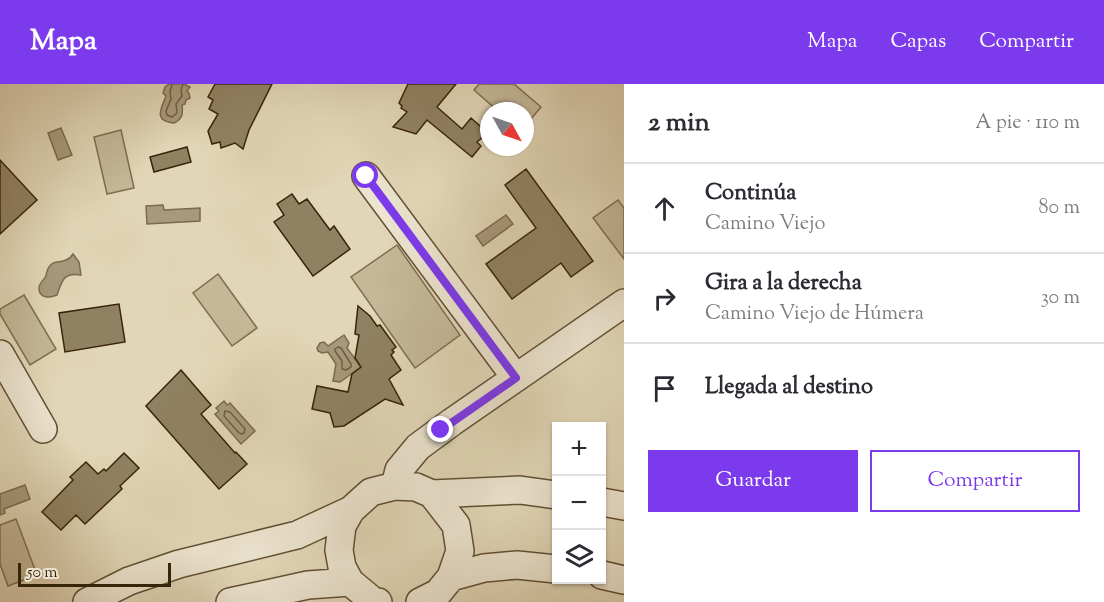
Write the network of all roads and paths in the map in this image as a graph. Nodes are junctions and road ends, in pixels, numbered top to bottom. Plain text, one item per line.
1 (366, 176) dead end
2 (624, 303) edge
3 (0, 354) edge
4 (516, 378) junction
5 (42, 429) dead end
6 (395, 486) junction
7 (432, 494) junction
8 (552, 494) edge
9 (606, 503) edge
10 (624, 506) edge
11 (351, 510) junction
12 (552, 569) edge
13 (606, 576) edge
14 (452, 577) junction
15 (624, 580) edge
16 (350, 582) junction
17 (87, 602) edge
18 (230, 602) edge
19 (378, 602) edge
20 (420, 602) edge

1 - 4 street
2 - 4 street
3 - 5 street
4 - 6 street
6 - 7 street
6 - 11 street
7 - 8 street
7 - 14 street
9 - 10 street
11 - 16 street
11 - 17 street
12 - 14 street
13 - 15 street
14 - 20 street
16 - 18 street
16 - 19 street

